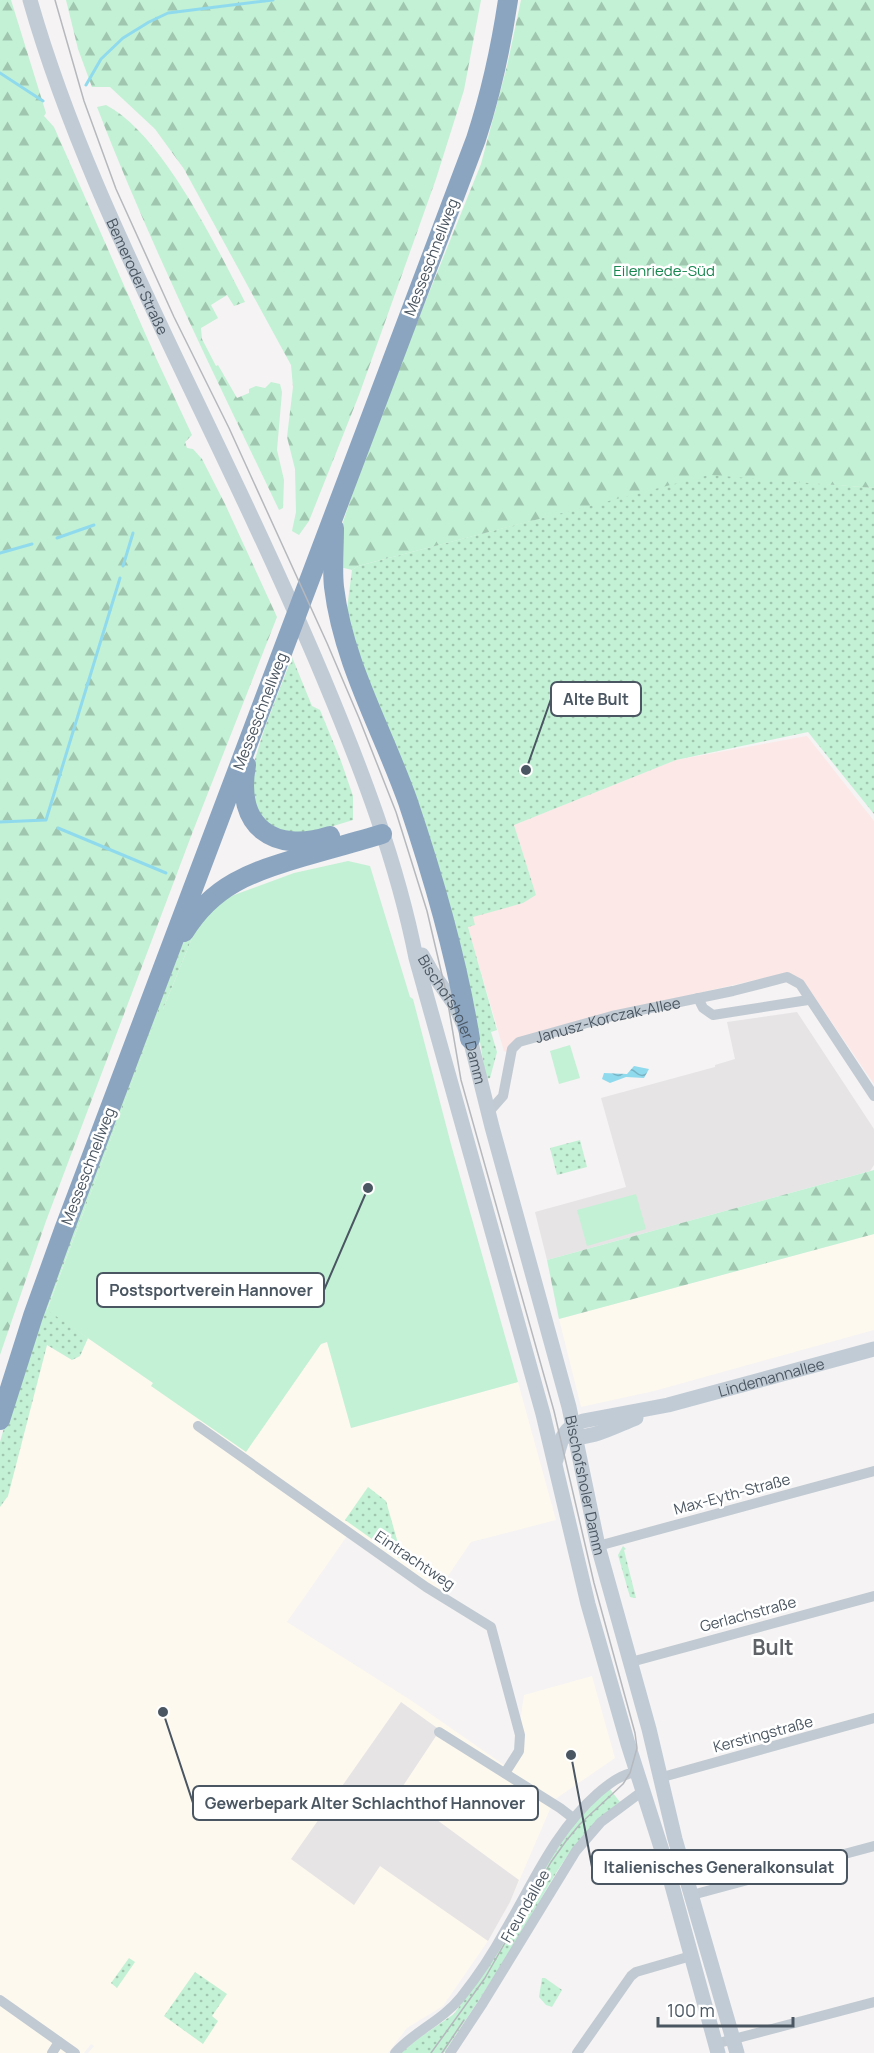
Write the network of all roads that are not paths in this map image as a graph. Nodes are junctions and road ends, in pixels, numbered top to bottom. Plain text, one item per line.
1 (30, 0) edge
2 (496, 0) edge
3 (508, 0) edge
4 (333, 516) junction
5 (318, 665) joint
6 (254, 725) junction
7 (381, 828) junction
8 (410, 928) junction
9 (162, 970) junction
10 (698, 998) junction
11 (808, 1000) junction
12 (470, 1039) junction
13 (874, 1096) edge
14 (488, 1113) junction
15 (461, 1121) junction
16 (874, 1349) edge
17 (0, 1377) edge
18 (0, 1420) edge
19 (545, 1421) junction
20 (198, 1426) dead end
21 (571, 1432) junction
22 (555, 1464) junction
23 (874, 1471) edge
24 (598, 1546) junction
25 (874, 1596) edge
26 (631, 1662) junction
27 (874, 1718) edge
28 (439, 1732) dead end
29 (637, 1772) junction
30 (505, 1773) junction
31 (659, 1778) junction
32 (644, 1790) junction
33 (573, 1818) junction
34 (874, 1846) edge
35 (692, 1895) junction
36 (690, 1956) junction
37 (0, 2000) edge
38 (874, 2002) edge
39 (59, 2042) junction
40 (735, 2046) edge
41 (717, 2049) edge
42 (52, 2053) edge
43 (75, 2053) edge
44 (395, 2053) edge
45 (450, 2053) edge
46 (577, 2053) edge

1 - 5 main road, Bemeroder Straße
2 - 17 highway, Messeschnellweg
3 - 4 highway, Messeschnellweg
4 - 6 highway, Messeschnellweg
4 - 12 highway
5 - 7 main road, Bischofsholer Damm
6 - 7 highway
6 - 9 highway, Messeschnellweg
7 - 8 main road, Bischofsholer Damm
7 - 9 highway
8 - 12 main road, Bischofsholer Damm
8 - 15 main road, Bischofsholer Damm
9 - 18 highway, Messeschnellweg
10 - 11 street, Janusz-Korczak-Allee
10 - 11 street, Janusz-Korczak-Allee
10 - 14 street, Janusz-Korczak-Allee
11 - 13 street, Janusz-Korczak-Allee
12 - 14 main road, Bischofsholer Damm
14 - 15 main road
14 - 21 main road, Bischofsholer Damm
15 - 19 main road, Bischofsholer Damm
16 - 21 main road, Lindemannallee
19 - 21 main road
19 - 22 main road, Bischofsholer Damm
20 - 30 street, Eintrachtweg
21 - 22 main road
21 - 24 main road, Bischofsholer Damm
22 - 29 main road, Bischofsholer Damm
23 - 24 street, Max-Eyth-Straße
24 - 26 main road, Bischofsholer Damm
25 - 26 street, Gerlachstraße
26 - 31 main road, Bischofsholer Damm
27 - 31 street, Kerstingstraße
28 - 30 street
29 - 31 main road
29 - 32 main road, Bischofsholer Damm
29 - 33 street, Freundallee
30 - 33 street
31 - 32 main road
31 - 35 main road, Bischofsholer Damm
32 - 36 main road, Bischofsholer Damm
32 - 45 street, Freundallee
33 - 44 street, Freundallee
34 - 35 street
35 - 40 main road, Bischofsholer Damm
36 - 41 main road, Bischofsholer Damm
36 - 46 street
37 - 39 street
38 - 40 street
39 - 42 street
39 - 43 street
40 - 41 street

